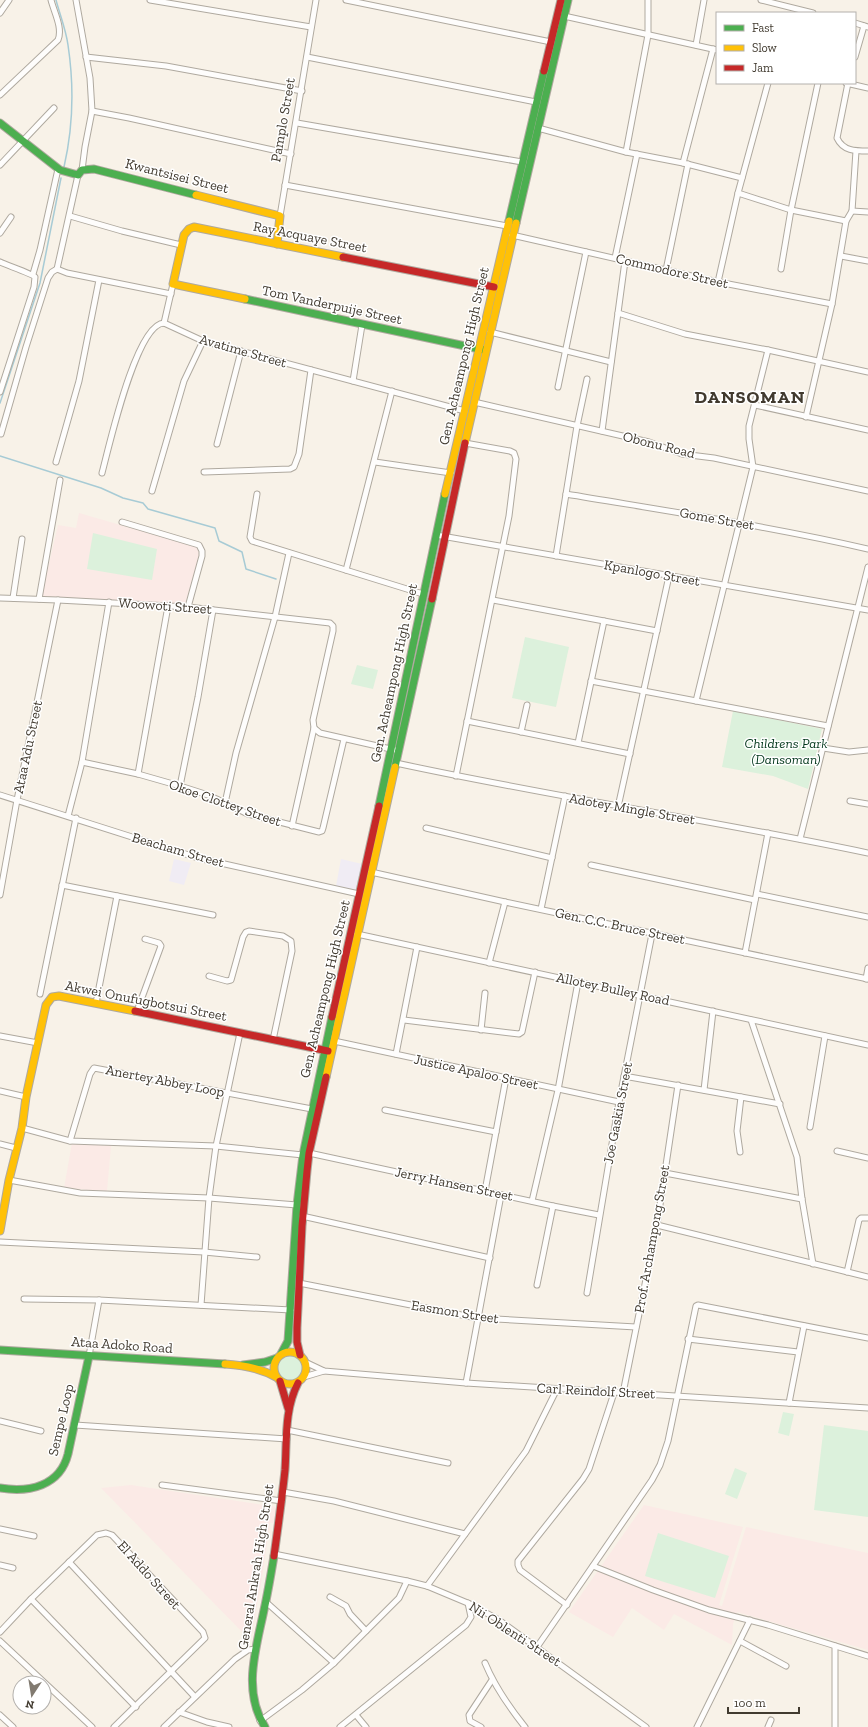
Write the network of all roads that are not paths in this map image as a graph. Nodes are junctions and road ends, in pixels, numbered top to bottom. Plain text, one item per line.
1 (9, 0) edge
2 (51, 0) edge
3 (76, 0) edge
4 (150, 0) edge
5 (316, 0) edge
6 (346, 0) edge
7 (561, 0) edge
8 (568, 0) edge
9 (648, 0) edge
10 (704, 0) edge
11 (761, 0) edge
12 (805, 12) edge
13 (0, 13) edge
14 (564, 16) junction
15 (856, 23) edge
16 (866, 26) edge
17 (311, 28) junction
18 (648, 35) junction
19 (551, 42) junction
20 (696, 45) junction
21 (715, 50) edge
22 (856, 54) edge
23 (86, 57) junction
24 (307, 57) junction
25 (768, 84) edge
26 (818, 84) edge
27 (847, 84) edge
28 (851, 84) edge
29 (868, 88) edge
30 (302, 91) junction
31 (0, 95) edge
32 (536, 102) junction
33 (54, 108) dead end
34 (92, 111) junction
35 (0, 123) edge
36 (297, 123) junction
37 (538, 128) junction
38 (23, 141) junction
39 (856, 151) junction
40 (868, 151) edge
41 (626, 152) junction
42 (291, 154) junction
43 (637, 154) junction
44 (522, 162) junction
45 (685, 163) junction
46 (0, 165) edge
47 (59, 170) junction
48 (80, 172) junction
49 (742, 178) junction
50 (286, 185) junction
51 (738, 193) junction
52 (791, 210) junction
53 (852, 211) junction
54 (868, 212) edge
55 (70, 216) junction
56 (280, 216) junction
57 (11, 217) dead end
58 (846, 221) junction
59 (507, 226) junction
60 (0, 233) edge
61 (512, 235) junction
62 (277, 244) junction
63 (181, 245) junction
64 (586, 252) junction
65 (841, 256) junction
66 (614, 258) junction
67 (625, 261) junction
68 (868, 261) edge
69 (0, 262) edge
70 (781, 268) dead end
71 (57, 269) junction
72 (666, 270) junction
73 (33, 274) junction
74 (99, 280) junction
75 (718, 282) junction
76 (173, 284) junction
77 (494, 287) junction
78 (171, 294) junction
79 (832, 304) junction
80 (618, 313) junction
81 (164, 323) junction
82 (362, 326) junction
83 (490, 332) junction
84 (203, 341) junction
85 (482, 350) junction
86 (768, 350) junction
87 (241, 351) junction
88 (566, 351) junction
89 (819, 361) junction
90 (611, 362) junction
91 (311, 370) junction
92 (868, 372) edge
93 (588, 379) dead end
94 (353, 381) junction
95 (558, 388) dead end
96 (392, 391) junction
97 (0, 392) edge
98 (474, 402) junction
99 (755, 405) junction
100 (465, 411) junction
101 (806, 417) junction
102 (577, 426) junction
103 (868, 430) edge
104 (602, 431) junction
105 (1, 434) edge
106 (465, 442) junction
107 (217, 444) dead end
108 (56, 462) dead end
109 (375, 462) junction
110 (753, 467) junction
111 (204, 472) dead end
112 (102, 473) dead end
113 (451, 473) junction
114 (60, 480) dead end
115 (152, 491) dead end
116 (868, 491) edge
117 (257, 494) dead end
118 (566, 494) junction
119 (122, 522) dead end
120 (740, 522) junction
121 (436, 535) junction
122 (444, 537) junction
123 (22, 539) dead end
124 (503, 546) junction
125 (868, 549) edge
126 (289, 553) junction
127 (556, 556) junction
128 (868, 567) edge
129 (346, 570) junction
130 (669, 576) junction
131 (724, 585) junction
132 (423, 594) junction
133 (0, 598) edge
134 (13, 598) junction
135 (40, 599) junction
136 (58, 600) junction
137 (493, 600) junction
138 (109, 602) junction
139 (168, 606) junction
140 (188, 607) junction
141 (858, 608) junction
142 (213, 610) junction
143 (868, 610) edge
144 (276, 617) junction
145 (604, 621) junction
146 (657, 631) junction
147 (591, 681) junction
148 (644, 692) junction
149 (696, 701) junction
150 (527, 705) dead end
151 (467, 721) junction
152 (828, 726) junction
153 (314, 728) junction
154 (521, 732) junction
155 (344, 739) junction
156 (578, 743) junction
157 (823, 748) junction
158 (395, 750) junction
159 (868, 750) edge
160 (630, 754) junction
161 (82, 762) junction
162 (396, 763) junction
163 (138, 774) junction
164 (456, 776) junction
165 (180, 786) junction
166 (0, 795) edge
167 (565, 796) junction
168 (17, 800) junction
169 (850, 801) dead end
170 (225, 803) junction
171 (868, 804) edge
172 (618, 807) junction
173 (68, 816) junction
174 (76, 818) junction
175 (292, 826) junction
176 (426, 828) dead end
177 (768, 833) junction
178 (800, 839) junction
179 (868, 853) edge
180 (552, 858) junction
181 (591, 865) dead end
182 (372, 872) junction
183 (62, 885) junction
184 (360, 894) junction
185 (756, 894) junction
186 (0, 895) edge
187 (117, 896) junction
188 (755, 900) junction
189 (505, 902) junction
190 (541, 909) junction
191 (213, 916) dead end
192 (868, 916) edge
193 (358, 934) junction
194 (652, 934) junction
195 (145, 939) dead end
196 (417, 947) junction
197 (745, 953) junction
198 (489, 963) junction
199 (868, 968) edge
200 (535, 972) junction
201 (209, 976) dead end
202 (867, 979) edge
203 (578, 982) junction
204 (485, 993) dead end
205 (40, 994) dead end
206 (640, 995) junction
207 (96, 1003) junction
208 (137, 1011) junction
209 (713, 1011) junction
210 (404, 1020) junction
211 (751, 1020) junction
212 (480, 1030) junction
213 (240, 1033) junction
214 (0, 1036) edge
215 (825, 1036) junction
216 (273, 1040) junction
217 (334, 1041) junction
218 (38, 1043) junction
219 (868, 1045) edge
220 (328, 1051) junction
221 (396, 1054) junction
222 (624, 1076) junction
223 (506, 1078) junction
224 (678, 1085) junction
225 (558, 1090) junction
226 (704, 1090) junction
227 (0, 1091) edge
228 (226, 1093) junction
229 (26, 1097) junction
230 (741, 1097) junction
231 (619, 1102) junction
232 (780, 1104) junction
233 (312, 1109) junction
234 (385, 1110) dead end
235 (22, 1128) junction
236 (810, 1128) dead end
237 (496, 1132) junction
238 (70, 1141) junction
239 (0, 1144) edge
240 (216, 1146) junction
241 (16, 1148) junction
242 (836, 1151) dead end
243 (740, 1152) dead end
244 (306, 1154) junction
245 (868, 1158) edge
246 (665, 1173) junction
247 (9, 1180) junction
248 (485, 1191) junction
249 (502, 1195) junction
250 (209, 1198) junction
251 (802, 1199) junction
252 (3, 1200) edge
253 (532, 1201) junction
254 (297, 1205) junction
255 (553, 1206) junction
256 (599, 1215) junction
257 (302, 1216) junction
258 (868, 1218) edge
259 (657, 1225) junction
260 (0, 1232) edge
261 (0, 1242) edge
262 (204, 1252) junction
263 (257, 1257) dead end
264 (490, 1258) junction
265 (813, 1264) junction
266 (847, 1272) junction
267 (868, 1277) edge
268 (299, 1284) junction
269 (538, 1285) dead end
270 (587, 1293) dead end
271 (24, 1299) dead end
272 (99, 1300) junction
273 (201, 1305) junction
274 (291, 1310) junction
275 (477, 1318) junction
276 (804, 1326) junction
277 (636, 1327) junction
278 (868, 1338) edge
279 (688, 1340) junction
280 (0, 1350) edge
281 (798, 1352) junction
282 (300, 1355) junction
283 (88, 1356) junction
284 (279, 1356) junction
285 (305, 1362) junction
286 (241, 1365) junction
287 (324, 1370) junction
288 (304, 1377) junction
289 (278, 1379) junction
290 (298, 1383) junction
291 (466, 1383) junction
292 (557, 1389) junction
293 (614, 1393) junction
294 (623, 1393) junction
295 (677, 1396) junction
296 (789, 1403) junction
297 (868, 1408) edge
298 (288, 1409) junction
299 (0, 1421) edge
300 (75, 1425) junction
301 (287, 1430) junction
302 (41, 1431) dead end
303 (287, 1439) junction
304 (448, 1463) dead end
305 (162, 1485) dead end
306 (0, 1488) edge
307 (283, 1492) junction
308 (282, 1501) junction
309 (0, 1529) edge
310 (465, 1534) junction
311 (34, 1536) dead end
312 (274, 1554) junction
313 (69, 1562) junction
314 (0, 1565) edge
315 (593, 1566) junction
316 (13, 1568) dead end
317 (407, 1581) junction
318 (427, 1586) junction
319 (330, 1598) dead end
320 (31, 1599) junction
321 (266, 1602) junction
322 (468, 1603) junction
323 (567, 1605) junction
324 (750, 1620) junction
325 (366, 1631) junction
326 (0, 1632) edge
327 (0, 1641) edge
328 (740, 1641) junction
329 (835, 1646) junction
330 (537, 1647) junction
331 (256, 1649) junction
332 (868, 1656) edge
333 (334, 1663) junction
334 (485, 1663) dead end
335 (786, 1666) dead end
336 (171, 1672) junction
337 (492, 1680) junction
338 (194, 1697) junction
339 (136, 1707) junction
340 (179, 1712) junction
341 (0, 1715) edge
342 (356, 1716) junction
343 (771, 1720) dead end
344 (262, 1725) edge
345 (13, 1727) edge
346 (92, 1727) edge
347 (114, 1727) edge
348 (164, 1727) edge
349 (229, 1727) edge
350 (340, 1727) edge
351 (366, 1727) edge
352 (481, 1727) edge
353 (525, 1727) edge
354 (646, 1727) edge
355 (697, 1727) edge
356 (768, 1727) edge
357 (835, 1727) edge

1 - 13 street
2 - 31 street
3 - 23 street
4 - 17 street
5 - 17 street, Pamplo Street
6 - 19 street
7 - 19 main road, Gen. Acheampong High Street
8 - 14 main road, Gen. Acheampong High Street
9 - 18 street
10 - 20 street
11 - 12 street
14 - 18 street
14 - 37 main road, Gen. Acheampong High Street
15 - 16 street
16 - 22 street
17 - 24 street, Pamplo Street
18 - 20 street
18 - 41 street
19 - 32 main road, Gen. Acheampong High Street
20 - 21 street
21 - 45 street
23 - 30 street
23 - 34 street
24 - 30 street, Pamplo Street
24 - 32 street
25 - 49 street
26 - 52 street
27 - 39 street
28 - 29 street
30 - 36 street, Pamplo Street
32 - 44 main road, Gen. Acheampong High Street
33 - 38 street
34 - 42 street
34 - 48 street
35 - 38 main road
36 - 42 street, Pamplo Street
36 - 44 street
37 - 41 street
37 - 61 main road, Gen. Acheampong High Street
38 - 46 street
38 - 47 main road
39 - 40 street
39 - 53 street
41 - 43 street
42 - 50 street, Pamplo Street
43 - 45 street
43 - 66 street
44 - 59 main road, Gen. Acheampong High Street
45 - 49 street
45 - 72 street
47 - 48 main road, Kwantsisei Street
47 - 73 street
48 - 55 street
48 - 56 main road, Kwantsisei Street
49 - 51 street
50 - 56 street, Pamplo Street
50 - 59 street
51 - 52 street
51 - 75 street
52 - 58 street
52 - 70 street
53 - 54 street
53 - 58 street
55 - 63 street
55 - 71 street
56 - 62 main road, Pamplo Street
57 - 60 street
58 - 65 street
59 - 77 main road, Gen. Acheampong High Street
61 - 64 street, Commodore Street
61 - 83 main road, Gen. Acheampong High Street
62 - 63 main road, Ray Acquaye Street
62 - 77 main road, Ray Acquaye Street
63 - 76 main road, Ray Acquaye Street
64 - 66 street, Commodore Street
64 - 88 street
65 - 68 street
65 - 79 street
66 - 67 street, Commodore Street
67 - 72 street, Commodore Street
67 - 80 street
69 - 73 street
71 - 74 street
71 - 105 street
72 - 75 street, Commodore Street
73 - 97 street
74 - 78 street
74 - 108 street
75 - 79 street, Commodore Street
76 - 78 street, Ray Acquaye Street
76 - 82 main road, Tom Vanderpuije Street
77 - 85 main road, Gen. Acheampong High Street
78 - 81 street
79 - 89 street
80 - 86 street
80 - 90 street
81 - 84 street, Avatime Street
81 - 112 street
82 - 85 main road, Tom Vanderpuije Street
82 - 94 street
83 - 85 main road, Gen. Acheampong High Street
83 - 88 street
84 - 87 street, Avatime Street
84 - 115 street
85 - 98 main road, Gen. Acheampong High Street
85 - 100 main road, Gen. Acheampong High Street
86 - 89 street
86 - 99 street
87 - 91 street, Avatime Street
87 - 107 street
88 - 90 street
88 - 95 street
89 - 92 street
89 - 101 street
90 - 104 street
91 - 94 street, Avatime Street
91 - 111 street
93 - 102 street
94 - 96 street, Avatime Street
96 - 100 street, Avatime Street
96 - 109 street
98 - 102 street, Obonu Road
98 - 106 main road, Gen. Acheampong High Street
99 - 101 street
99 - 110 street
100 - 113 main road, Gen. Acheampong High Street
101 - 103 street
102 - 104 street, Obonu Road
102 - 118 street
104 - 110 street, Obonu Road
106 - 122 main road, Gen. Acheampong High Street
106 - 124 street
109 - 113 street
109 - 129 street
110 - 116 street, Obonu Road
110 - 120 street
113 - 121 main road, Gen. Acheampong High Street
114 - 135 street
117 - 126 street
118 - 120 street, Gome Street
118 - 127 street
119 - 140 street
120 - 125 street, Gome Street
120 - 131 street
121 - 122 street, Kpanlogo Street
121 - 132 main road, Gen. Acheampong High Street
122 - 124 street, Kpanlogo Street
122 - 158 main road, Gen. Acheampong High Street
123 - 134 street
124 - 127 street, Kpanlogo Street
124 - 137 street
126 - 129 street
126 - 144 street
127 - 130 street, Kpanlogo Street
128 - 141 street
129 - 132 street
130 - 131 street, Kpanlogo Street
130 - 146 street
131 - 141 street, Kpanlogo Street
131 - 149 street
132 - 158 main road, Gen. Acheampong High Street
133 - 134 street, Woowoti Street
134 - 135 street, Woowoti Street
135 - 136 street, Woowoti Street
136 - 138 street, Woowoti Street
136 - 168 street, Ataa Adu Street
137 - 145 street
137 - 151 street
138 - 139 street, Woowoti Street
138 - 161 street
139 - 140 street, Woowoti Street
139 - 163 street
140 - 142 street, Woowoti Street
141 - 143 street, Kpanlogo Street
141 - 152 street
142 - 144 street, Woowoti Street
142 - 165 street
144 - 153 street, Woowoti Street
144 - 170 street
145 - 146 street
145 - 147 street
146 - 148 street
147 - 148 street
147 - 156 street
148 - 149 street
148 - 160 street
149 - 152 street
150 - 154 street
151 - 154 street
151 - 164 street
152 - 157 street
153 - 155 street
153 - 175 street
154 - 156 street
155 - 158 street
155 - 175 street, Okoe Clottey Street
156 - 160 street
157 - 159 street
157 - 178 street
158 - 162 main road, Gen. Acheampong High Street
158 - 184 main road, Gen. Acheampong High Street
160 - 172 street
161 - 163 street, Okoe Clottey Street
161 - 173 street
162 - 164 street, Adotey Mingle Street
162 - 182 main road, Gen. Acheampong High Street
163 - 165 street, Okoe Clottey Street
164 - 167 street, Adotey Mingle Street
165 - 170 street, Okoe Clottey Street
166 - 168 street, Beacham Street
167 - 172 street, Adotey Mingle Street
167 - 180 street
168 - 173 street, Beacham Street
168 - 186 street, Ataa Adu Street
169 - 171 street
170 - 175 street, Okoe Clottey Street
172 - 177 street, Adotey Mingle Street
173 - 174 street, Beacham Street
174 - 183 street
174 - 184 street, Beacham Street
176 - 180 street
177 - 178 street, Adotey Mingle Street
177 - 185 street
178 - 179 street, Adotey Mingle Street
180 - 190 street
181 - 188 street
182 - 189 street, Gen. C.C. Bruce Street
182 - 193 main road, Gen. Acheampong High Street
183 - 187 street
183 - 205 street
184 - 220 main road, Gen. Acheampong High Street
185 - 188 street
185 - 192 street
187 - 191 street
187 - 207 street
188 - 197 street
189 - 190 street, Gen. C.C. Bruce Street
189 - 198 street
190 - 194 street, Gen. C.C. Bruce Street
193 - 196 street, Allotey Bulley Road
193 - 217 main road, Gen. Acheampong High Street
194 - 197 street, Gen. C.C. Bruce Street
194 - 206 street, Joe Gaskia Street
195 - 208 street
196 - 198 street, Allotey Bulley Road
196 - 210 street
197 - 202 street, Gen. C.C. Bruce Street
198 - 200 street, Allotey Bulley Road
199 - 202 street
200 - 203 street, Allotey Bulley Road
200 - 212 street
201 - 216 street
203 - 206 street, Allotey Bulley Road
203 - 225 street
204 - 212 street
206 - 209 street, Allotey Bulley Road
206 - 222 street, Joe Gaskia Street
207 - 208 main road, Akwei Onufugbotsui Street
207 - 218 main road, Akwei Onufugbotsui Street
208 - 213 main road, Akwei Onufugbotsui Street
209 - 211 street, Allotey Bulley Road
209 - 226 street
210 - 212 street
210 - 221 street
211 - 215 street, Allotey Bulley Road
211 - 232 street
213 - 216 main road, Akwei Onufugbotsui Street
213 - 228 street
214 - 218 street
215 - 219 street, Allotey Bulley Road
215 - 236 street
216 - 220 main road, Akwei Onufugbotsui Street
217 - 220 main road, Gen. Acheampong High Street
217 - 221 street, Justice Apaloo Street
218 - 229 main road, Akwei Onufugbotsui Street
220 - 233 main road, Gen. Acheampong High Street
220 - 244 main road, Gen. Acheampong High Street
221 - 223 street, Justice Apaloo Street
222 - 224 street
222 - 231 street, Joe Gaskia Street
223 - 225 street, Justice Apaloo Street
223 - 237 street
224 - 226 street
224 - 246 street, Prof. Archampong Street
225 - 231 street, Justice Apaloo Street
225 - 253 street
226 - 230 street
227 - 229 street
228 - 233 street, Anertey Abbey Loop
228 - 238 street, Anertey Abbey Loop
228 - 240 street
229 - 235 main road, Akwei Onufugbotsui Street
230 - 232 street
230 - 243 street
231 - 256 street, Joe Gaskia Street
232 - 251 street
233 - 244 main road, Gen. Acheampong High Street
234 - 237 street
235 - 238 street, Jerry Hansen Street
235 - 241 main road, Akwei Onufugbotsui Street
237 - 248 street
238 - 240 street, Jerry Hansen Street
239 - 241 street
240 - 244 street, Jerry Hansen Street
240 - 250 street
241 - 247 main road, Akwei Onufugbotsui Street
242 - 245 street
244 - 248 street, Jerry Hansen Street
244 - 254 main road, Gen. Acheampong High Street
244 - 257 main road, Gen. Acheampong High Street
246 - 251 street
246 - 259 street, Prof. Archampong Street
247 - 250 street
247 - 252 main road, Akwei Onufugbotsui Street
248 - 249 street, Jerry Hansen Street
249 - 253 street, Jerry Hansen Street
249 - 264 street
250 - 254 street
250 - 262 street
251 - 265 street
252 - 260 main road, Akwei Onufugbotsui Street
253 - 255 street, Jerry Hansen Street
254 - 274 main road, Gen. Acheampong High Street
255 - 256 street, Jerry Hansen Street
255 - 269 street
256 - 270 street, Joe Gaskia Street
257 - 264 street
257 - 268 main road, Gen. Acheampong High Street
258 - 266 street
259 - 265 street
259 - 277 street, Prof. Archampong Street
261 - 262 street
262 - 263 street
262 - 273 street
264 - 275 street
265 - 266 street
266 - 267 street
268 - 275 street, Easmon Street
268 - 282 main road, Gen. Acheampong High Street
271 - 272 street
272 - 273 street
272 - 283 street
273 - 274 street
274 - 284 main road, Gen. Acheampong High Street
275 - 277 street, Easmon Street
275 - 291 street
276 - 278 street
276 - 279 street
276 - 281 street
277 - 294 street, Prof. Archampong Street
279 - 281 street
279 - 295 street
280 - 283 main road, Ataa Adoko Road
281 - 296 street
282 - 284 main road
282 - 285 main road
283 - 286 main road, Ataa Adoko Road
283 - 300 main road, Sempe Loop
284 - 286 main road, Ataa Adoko Road
284 - 289 main road
285 - 287 street, Carl Reindolf Street
285 - 288 main road
286 - 289 main road, Ataa Adoko Road
287 - 288 street, Carl Reindolf Street
287 - 291 street, Carl Reindolf Street
288 - 290 main road
289 - 290 main road
289 - 298 main road, General Ankrah High Street
290 - 298 main road, General Ankrah High Street
291 - 292 street, Carl Reindolf Street
292 - 293 street, Carl Reindolf Street
292 - 310 street
293 - 294 street, Carl Reindolf Street
293 - 323 street
294 - 295 street, Carl Reindolf Street
295 - 296 street, Carl Reindolf Street
295 - 315 street
296 - 297 street, Carl Reindolf Street
298 - 301 main road, General Ankrah High Street
299 - 302 street
300 - 303 street
300 - 306 main road, Sempe Loop
301 - 303 main road, General Ankrah High Street
301 - 304 street
303 - 307 main road, General Ankrah High Street
305 - 308 street
307 - 308 main road, General Ankrah High Street
307 - 310 street
308 - 312 main road, General Ankrah High Street
309 - 311 street
310 - 318 street
312 - 317 street, Nii Oblenti Street
312 - 321 main road, General Ankrah High Street
313 - 320 street, El Addo Street
313 - 336 street
313 - 336 street, El Addo Street
314 - 316 street
315 - 323 street
315 - 324 street
317 - 318 street, Nii Oblenti Street
317 - 325 street
318 - 322 street, Nii Oblenti Street
319 - 325 street
320 - 326 street, El Addo Street
320 - 339 street
321 - 331 main road, General Ankrah High Street
321 - 333 street
322 - 330 street, Nii Oblenti Street
322 - 342 street
323 - 330 street
324 - 328 street
324 - 329 street
325 - 333 street
327 - 346 street
328 - 335 street
328 - 355 street
329 - 332 street
329 - 357 street
330 - 354 street, Nii Oblenti Street
331 - 338 street
331 - 344 main road, General Ankrah High Street
333 - 344 street
334 - 337 street
336 - 338 street
336 - 339 street
337 - 352 street
337 - 353 street
338 - 340 street
339 - 347 street
340 - 348 street
340 - 349 street
341 - 345 street
342 - 350 street
342 - 351 street
343 - 356 street

